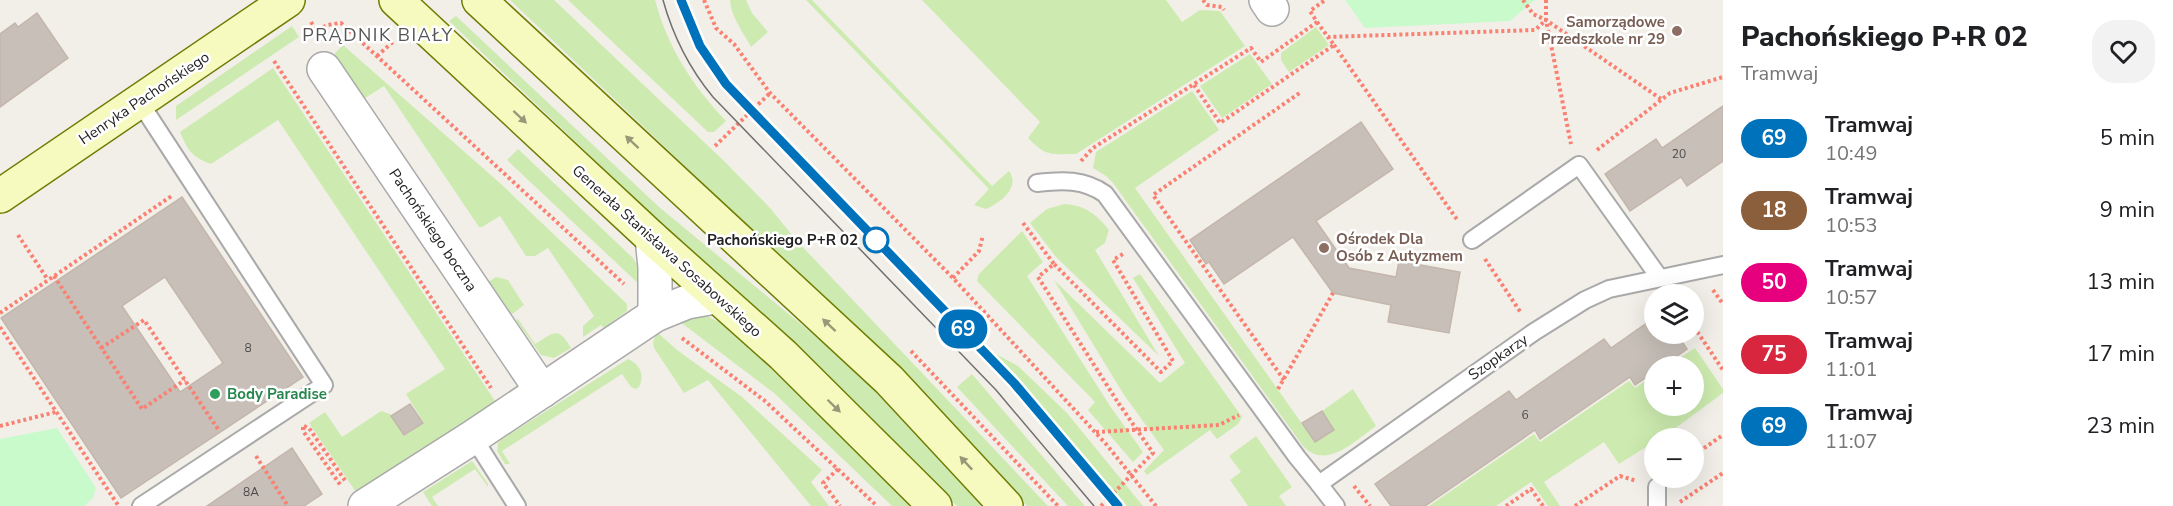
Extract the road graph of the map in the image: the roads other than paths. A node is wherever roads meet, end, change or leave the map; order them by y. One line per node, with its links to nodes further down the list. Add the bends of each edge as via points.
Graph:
1 (396, 0): 8 (main road, Generała Stanisława Sosabowskiego, one-way to 8)
2 (479, 0): 22 (main road, one-way to 2, via 889,380)
3 (297, 8): 5 (main road, Henryka Pachońskiego)
4 (324, 69): 14 (street, Pachońskiego boczna)
5 (139, 101): 7 (main road, Henryka Pachońskiego); 19 (lane, via 324,385)
6 (1037, 183): 16 (lane, via 1075,181 1105,194)
7 (0, 196)
8 (652, 238): 12 (main road, Generała Stanisława Sosabowskiego); 13 (street)
9 (1472, 240): 11 (lane, via 1579,165)
10 (1723, 265): 11 (lane, Szopkarzy)
11 (1659, 277): 16 (lane, Szopkarzy, via 1596,294 1533,332)
12 (716, 297): 13 (street, via 687,302); 21 (main road, Generała Stanisława Sosabowskiego, one-way to 21, via 783,355)
13 (664, 323): 14 (street)
14 (542, 391): 15 (street)
15 (473, 436): 18 (street); 20 (lane)
16 (1319, 484): 23 (lane)
17 (1657, 488): 24 (lane)
18 (356, 495)
19 (141, 506)
20 (517, 506)
21 (935, 506)
22 (1006, 506)
23 (1336, 506)
24 (1657, 506)

